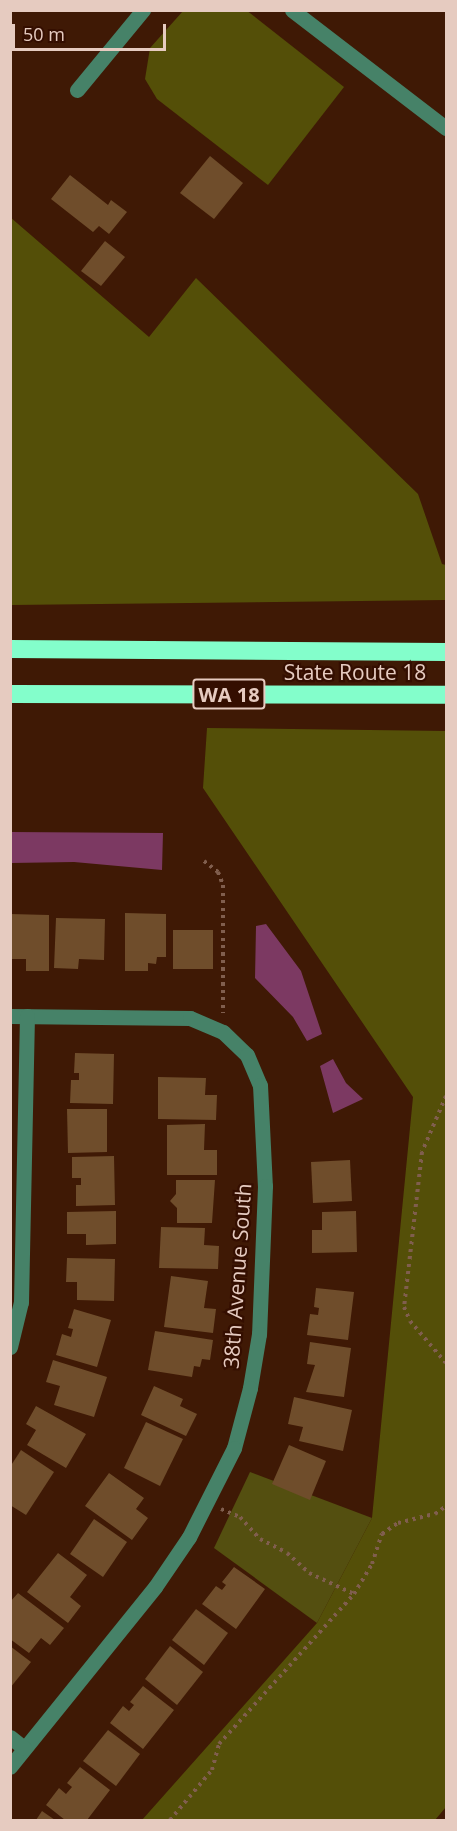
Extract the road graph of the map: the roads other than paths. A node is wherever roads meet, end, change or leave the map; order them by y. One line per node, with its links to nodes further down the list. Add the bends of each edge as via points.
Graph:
1 (143, 10): 3 (street)
2 (292, 10): 4 (street)
3 (77, 90)
4 (447, 128)
5 (10, 650): 6 (highway, State Route 18 / WA 18)
6 (447, 652)
7 (10, 694): 8 (highway, State Route 18 / WA 18)
8 (447, 695)
9 (10, 1016): 10 (street, 38th Avenue South)
10 (27, 1016): 11 (street, via 21,1302); 13 (street, 38th Avenue South, via 190,1018 222,1032 238,1044 255,1068 263,1100 265,1186 259,1334 234,1448 207,1503 155,1587)
11 (10, 1347)
12 (10, 1737): 13 (street)
13 (24, 1748): 14 (street, 38th Avenue South)
14 (10, 1767)

